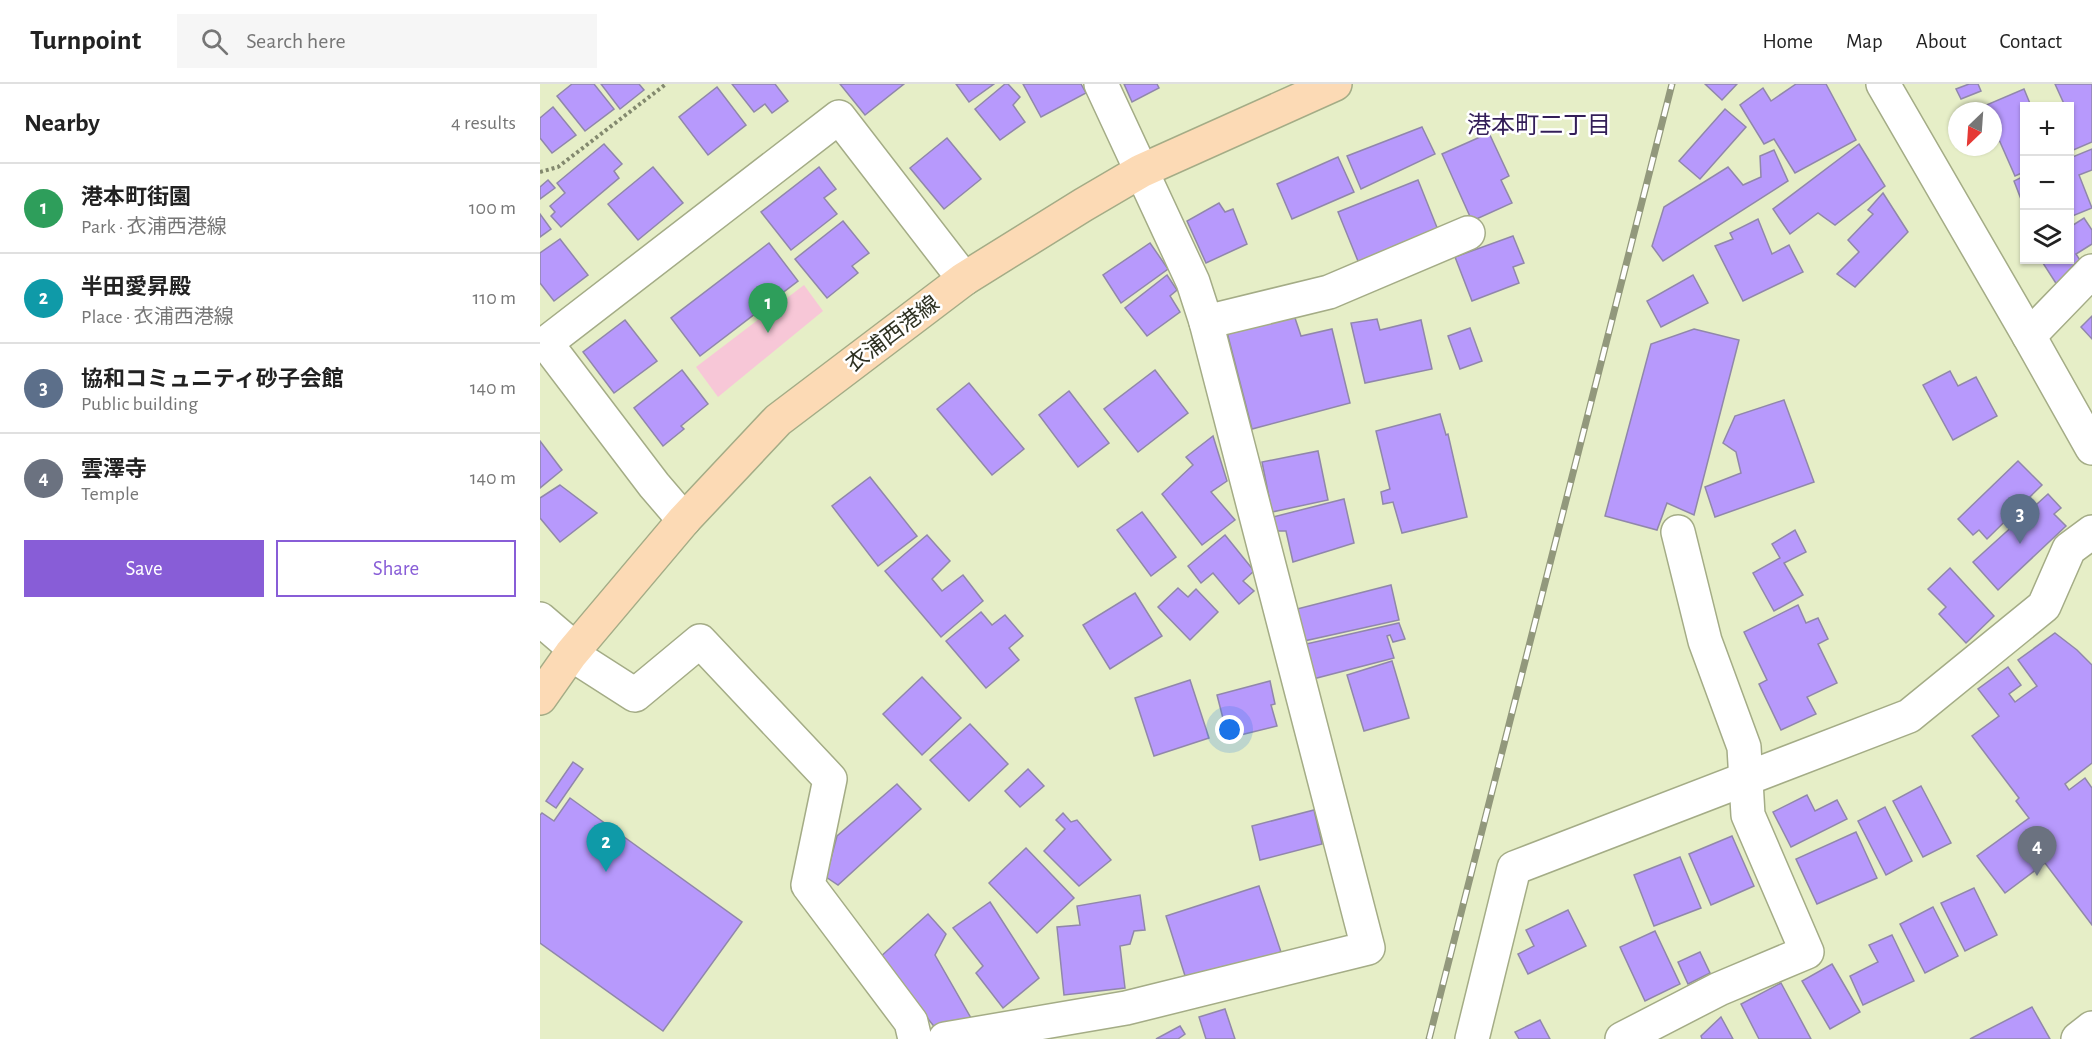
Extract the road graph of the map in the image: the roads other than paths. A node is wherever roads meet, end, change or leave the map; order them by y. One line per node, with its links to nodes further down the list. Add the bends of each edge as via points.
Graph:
1 (1101, 84): 4 (street)
2 (1335, 84): 4 (main road, 衣浦西港線)
3 (1883, 84): 9 (street)
4 (1141, 171): 7 (main road, 衣浦西港線); 8 (street, via 1193,282)
5 (1468, 233): 8 (street, via 1329,292)
6 (2092, 271): 9 (street)
7 (964, 279): 11 (main road, 衣浦西港線, via 778,420); 11 (street, via 839,117 546,343)
8 (1206, 322): 20 (street, via 1368,948 1126,1008)
9 (2029, 336): 10 (street)
10 (2092, 448)
11 (684, 520): 15 (main road, 衣浦西港線)
12 (1678, 532): 17 (street, via 1705,641 1744,747)
13 (2092, 532): 17 (street, via 2069,549 2044,606 1909,716)
14 (540, 619): 15 (street)
15 (573, 651): 16 (main road, 衣浦西港線); 19 (street, via 635,695 700,640 830,779 808,885 911,1022)
16 (540, 698)
17 (1746, 779): 21 (street, via 1514,868); 22 (street, via 1748,815 1807,952 1719,989)
18 (2092, 1028): 23 (street)
19 (915, 1039)
20 (945, 1039)
21 (1472, 1039)
22 (1622, 1039)
23 (2078, 1039)

